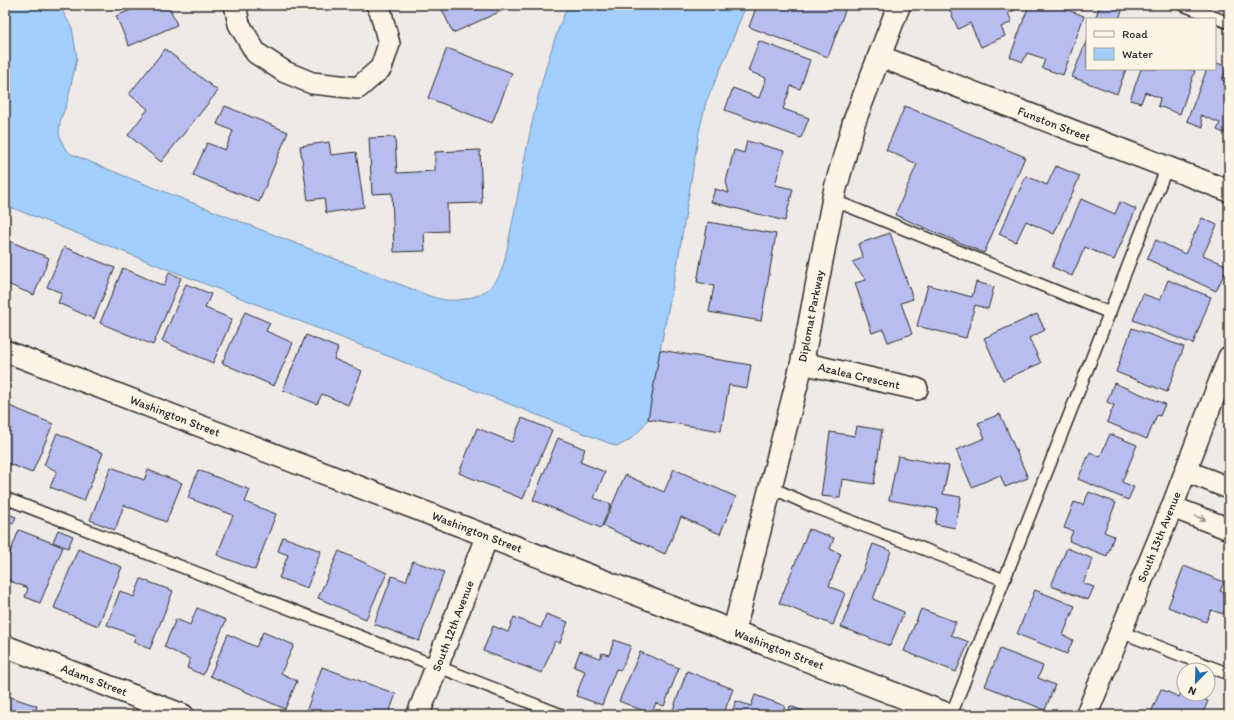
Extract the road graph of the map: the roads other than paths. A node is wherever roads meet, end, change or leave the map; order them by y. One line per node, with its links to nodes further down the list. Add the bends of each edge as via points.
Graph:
1 (235, 5): 2 (street, via 239,24 256,53 285,72 312,83 358,88 381,68 389,44 381,13)
2 (376, 5)
3 (899, 5): 6 (street, Diplomat Parkway)
4 (1184, 5): 5 (lane)
5 (1229, 23)
6 (879, 56): 7 (street, Funston Street); 9 (street, Diplomat Parkway, via 854,122)
7 (1167, 167): 8 (street, Funston Street); 10 (lane)
8 (1229, 191)
9 (833, 200): 10 (lane); 13 (street, Diplomat Parkway)
10 (1110, 313): 22 (lane)
11 (5, 351): 21 (street, Washington Street)
12 (1229, 357): 15 (street, South 13th Avenue)
13 (802, 363): 14 (street, Azalea Crescent); 16 (street, Diplomat Parkway)
14 (917, 389)
15 (1186, 470): 17 (street); 19 (street, South 13th Avenue)
16 (770, 487): 22 (lane, via 812,506); 23 (street, Diplomat Parkway)
17 (1229, 488)
18 (5, 498): 26 (lane)
19 (1172, 507): 20 (street, one-way to 20); 24 (street, South 13th Avenue)
20 (1229, 529)
21 (488, 536): 23 (street, Washington Street); 26 (street, South 12th Avenue)
22 (1004, 580): 31 (lane)
23 (734, 631): 31 (street, Washington Street)
24 (1121, 632): 27 (lane); 32 (street, South 13th Avenue, via 1088,711)
25 (5, 646): 28 (street, Adams Street)
26 (437, 666): 29 (street, South 12th Avenue); 30 (lane)
27 (1229, 674)
28 (183, 715)
29 (418, 715)
30 (562, 715)
31 (950, 715)
32 (1089, 715)

